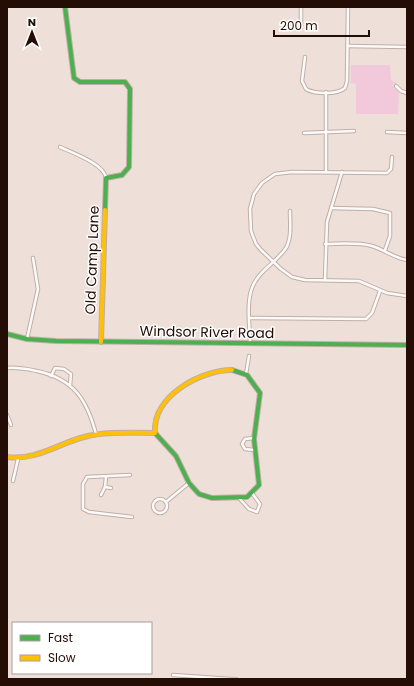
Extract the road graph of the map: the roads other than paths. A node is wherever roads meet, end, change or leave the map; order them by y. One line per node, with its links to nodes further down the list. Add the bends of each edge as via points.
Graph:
1 (65, 7): 20 (street, via 74,78 80,82 125,82 130,89 129,167 122,175)
2 (301, 7): 4 (street)
3 (348, 7): 5 (street)
4 (301, 24)
5 (348, 46): 6 (street); 9 (street, via 347,85 342,91)
6 (407, 47)
7 (305, 57): 9 (street, via 303,85 309,91)
8 (396, 86): 10 (street)
9 (326, 92): 14 (street)
10 (407, 93)
11 (354, 131): 14 (street)
12 (388, 132): 15 (street)
13 (304, 133): 14 (street)
14 (326, 133): 18 (street)
15 (407, 133)
16 (60, 147): 20 (street, via 98,166)
17 (392, 157): 19 (street, via 391,169 387,173)
18 (326, 172): 19 (street); 27 (street, via 275,174 262,183 254,194 250,209 253,237)
19 (342, 172): 21 (street)
20 (106, 178): 34 (street, Old Camp Lane)
21 (331, 208): 23 (street); 24 (street, via 390,212 390,236)
22 (290, 211): 27 (street, via 290,237 286,247)
23 (325, 244): 24 (street, via 366,245); 28 (street)
24 (385, 250): 26 (street, via 392,256)
25 (33, 258): 33 (street, via 38,289)
26 (407, 260)
27 (273, 262): 28 (street, via 286,274 298,279); 31 (street, via 256,280 253,287)
28 (325, 280): 29 (street, via 359,281)
29 (380, 291): 30 (street); 31 (street, via 372,313 366,319)
30 (407, 296)
31 (250, 318): 35 (street)
32 (7, 334): 33 (street, Windsor River Road)
33 (27, 339): 34 (street, Windsor River Road)
34 (101, 342): 35 (street, Windsor River Road)
35 (250, 344): 36 (street, Windsor River Road)
36 (407, 346)
37 (249, 356): 39 (street)
38 (7, 368): 40 (street, via 22,368)
39 (246, 374): 44 (street, via 223,370 202,377 171,396 157,413); 46 (street, via 260,393 259,417)
40 (51, 376): 41 (street); 41 (street, via 55,368 64,369 71,374)
41 (70, 385): 45 (street, via 87,405)
42 (7, 415): 43 (street)
43 (11, 425)
44 (155, 433): 45 (street); 53 (street, via 176,456)
45 (96, 435): 49 (street, via 66,443 41,455)
46 (254, 438): 47 (street); 47 (street, via 245,439 242,444 245,450)
47 (254, 450): 56 (street, via 259,485)
48 (7, 457): 49 (street)
49 (18, 459): 52 (street)
50 (130, 475): 51 (street)
51 (106, 477): 54 (street); 60 (street, via 87,477 83,484 83,509)
52 (13, 481)
53 (189, 483): 58 (street, via 199,494 212,498); 59 (street)
54 (105, 487): 55 (street); 57 (street)
55 (111, 488)
56 (252, 493): 58 (street); 58 (street, via 260,504 257,512 249,509)
57 (101, 495)
58 (239, 498)
59 (166, 503): 59 (street, via 163,499 157,499 152,504 153,509 159,513 164,512 167,508)
60 (132, 517)
61 (174, 675): 62 (street)
62 (230, 679): 63 (street)
63 (236, 679)

